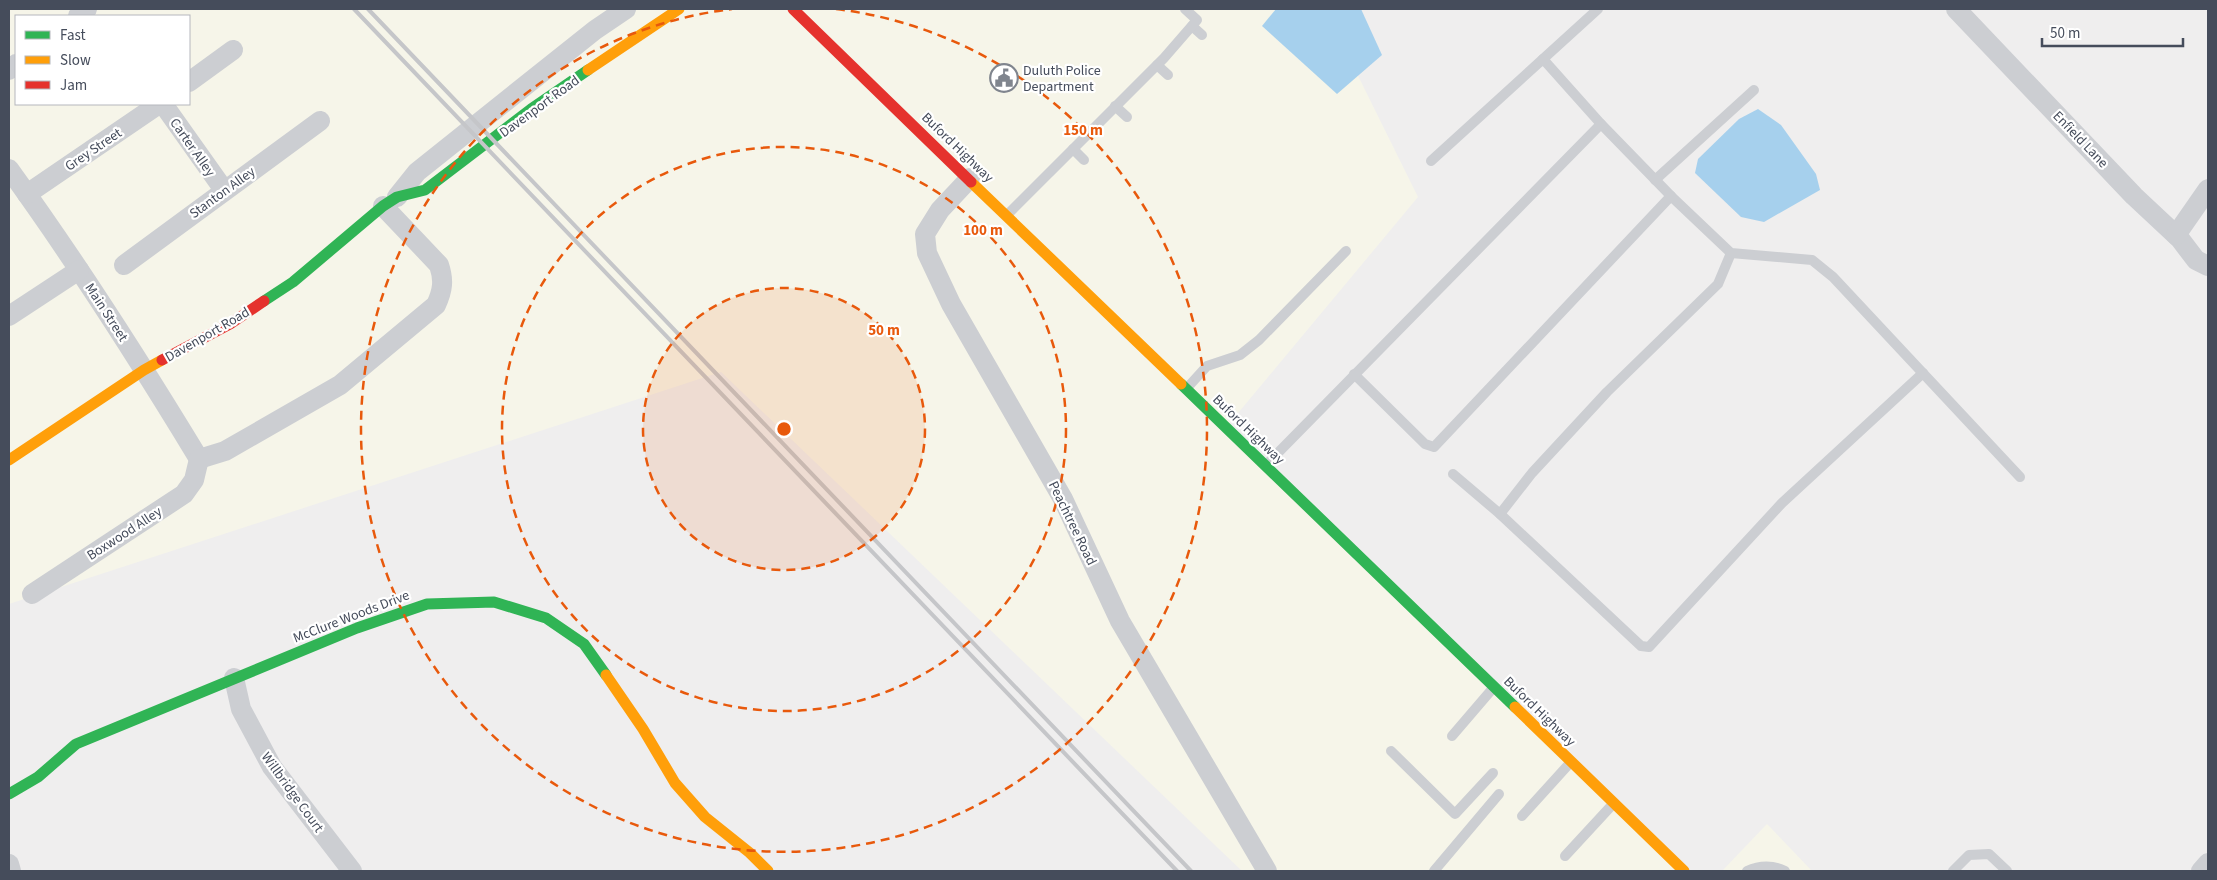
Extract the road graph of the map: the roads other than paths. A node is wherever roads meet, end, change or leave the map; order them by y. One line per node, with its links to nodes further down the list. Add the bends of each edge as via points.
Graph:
1 (626, 9): 31 (street, Davenport Road, via 595,30 417,172)
2 (679, 9): 31 (street, Davenport Road, via 531,109 425,190)
3 (793, 9): 25 (street, Buford Highway)
4 (1185, 9): 7 (lane, via 1196,20)
5 (1598, 9): 10 (lane)
6 (1956, 9): 33 (street, Enfield Lane, via 2134,196)
7 (1192, 26): 8 (lane); 11 (lane)
8 (1202, 35)
9 (233, 50): 13 (street)
10 (1543, 59): 20 (lane); 23 (lane)
11 (1157, 65): 12 (lane); 17 (lane)
12 (1168, 75)
13 (190, 81)
14 (1754, 90): 26 (lane)
15 (158, 105): 29 (street, Grey Street)
16 (164, 105): 28 (street, Carter Alley)
17 (1115, 106): 18 (lane); 21 (lane)
18 (1127, 117)
19 (320, 121): 28 (street, Stanton Alley)
20 (1601, 124): 26 (lane); 42 (lane)
21 (1073, 150): 22 (lane); 32 (lane)
22 (1084, 160)
23 (1431, 161)
24 (9, 169): 29 (street, Main Street)
25 (970, 178): 32 (street, Buford Highway); 68 (street, Peachtree Road, via 940,210 925,234 927,253 951,304 1063,499 1120,621)
26 (1655, 180): 30 (lane)
27 (2208, 189): 33 (street)
28 (224, 190): 36 (street, Stanton Alley)
29 (27, 194): 38 (street, Main Street)
30 (1671, 196): 35 (lane); 42 (lane, via 1434,447 1425,444)
31 (390, 202): 40 (street, Davenport Road, via 293,282 230,324); 44 (street, via 439,265 443,276 442,292 436,305 340,385 225,451)
32 (1007, 215): 43 (street, Buford Highway)
33 (2176, 235): 37 (street, Enfield Lane, via 2196,260)
34 (1346, 251): 43 (lane, via 1259,340 1240,355 1207,366)
35 (1731, 253): 41 (lane, via 1812,260 1833,277); 49 (lane, via 1718,284 1607,392 1532,472)
36 (124, 265)
37 (2208, 266)
38 (79, 270): 39 (street); 40 (street, Main Street)
39 (9, 316)
40 (144, 370): 44 (street, Main Street); 45 (street, Davenport Road)
41 (1923, 373): 48 (lane); 49 (lane, via 1782,503 1650,647 1641,646)
42 (1354, 374): 46 (lane)
43 (1186, 389): 46 (street, Buford Highway)
44 (199, 459): 50 (street, Boxwood Alley, via 194,480 184,494)
45 (9, 460)
46 (1266, 466): 52 (street, Buford Highway)
47 (1453, 474): 49 (lane)
48 (2020, 477)
49 (1500, 514)
50 (32, 594)
51 (234, 678): 57 (street, McClure Woods Drive, via 76,744 38,777); 66 (street, Willbridge Court, via 242,709 272,767); 67 (street, McClure Woods Drive, via 357,628 427,604 494,602 546,618 584,644 675,783 705,817)
52 (1494, 687): 53 (lane); 55 (street, Buford Highway)
53 (1452, 736)
54 (1391, 751): 56 (lane, via 1456,814)
55 (1571, 762): 59 (street, Buford Highway); 60 (lane)
56 (1493, 773)
57 (9, 794)
58 (1499, 794): 69 (lane)
59 (1614, 804): 61 (lane); 62 (street, Buford Highway)
60 (1522, 816)
61 (1565, 856)
62 (1675, 862): 70 (lane); 71 (street, Buford Highway)
63 (2208, 863): 76 (street)
64 (9, 864): 65 (street)
65 (11, 871)
66 (352, 871)
67 (768, 871)
68 (1267, 871)
69 (1434, 871)
70 (1666, 871)
71 (1684, 871)
72 (1747, 871): 73 (lane, via 1766,866)
73 (1785, 871)
74 (1953, 871): 75 (lane, via 1969,855 1989,854)
75 (2007, 871)
76 (2201, 871)

